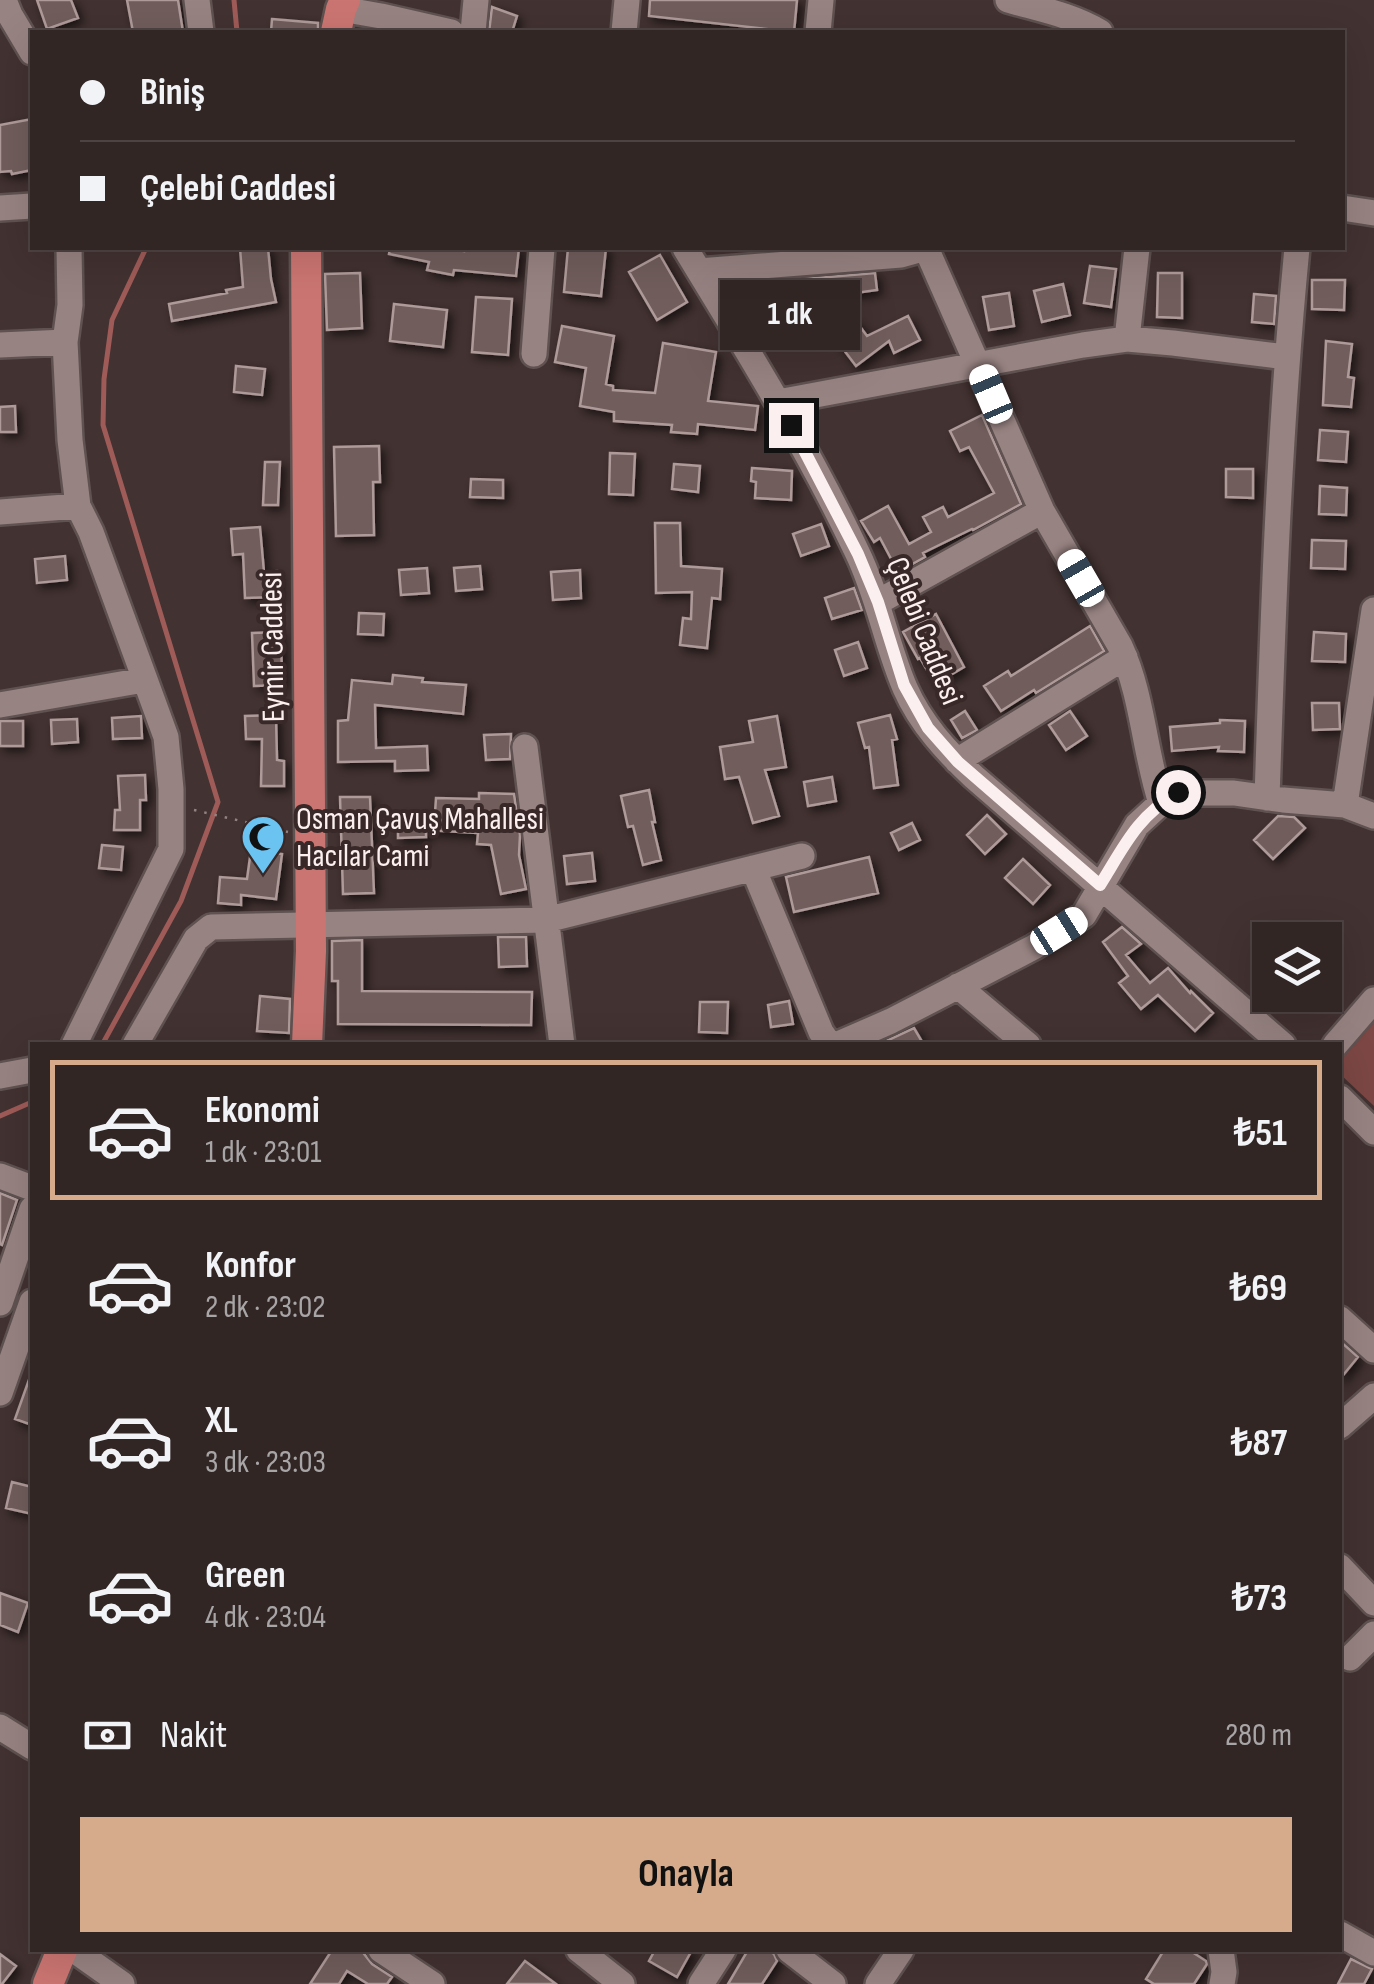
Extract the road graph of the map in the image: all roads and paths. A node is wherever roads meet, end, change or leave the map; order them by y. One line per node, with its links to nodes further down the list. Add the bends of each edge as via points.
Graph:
1 (197, 0): 8 (street)
2 (476, 0): 10 (street)
3 (627, 0): 11 (street)
4 (821, 0): 12 (street)
5 (1008, 0): 13 (street)
6 (340, 10): 9 (street)
7 (5, 11): 14 (street)
8 (201, 30)
9 (442, 30)
10 (473, 30)
11 (624, 30)
12 (818, 30)
13 (1096, 30)
14 (30, 49)
15 (30, 206): 16 (street)
16 (0, 208)
17 (1345, 208): 18 (street)
18 (1374, 213)
19 (69, 250): 29 (street)
20 (306, 250): 50 (main road, Eymir Caddesi)
21 (542, 250): 31 (street)
22 (686, 250): 27 (street, Çelebi Caddesi)
23 (918, 250): 27 (street)
24 (927, 250): 33 (street)
25 (1137, 250): 28 (street)
26 (1297, 250): 32 (street)
27 (699, 271): 34 (street, Çelebi Caddesi)
28 (1127, 340): 32 (street); 33 (street)
29 (65, 342): 30 (street); 35 (street)
30 (0, 345)
31 (534, 354)
32 (1286, 357): 45 (street)
33 (978, 364): 34 (street); 36 (street)
34 (778, 402): 38 (street, Çelebi Caddesi)
35 (78, 506): 37 (street); 41 (street)
36 (1042, 511): 38 (street); 40 (street)
37 (0, 512)
38 (878, 602): 44 (street, Çelebi Caddesi, via 910,698)
39 (1374, 610): 47 (street)
40 (1125, 656): 44 (street); 46 (street)
41 (144, 680): 42 (street); 58 (street, via 166,737 171,849)
42 (0, 705)
43 (524, 747): 54 (street)
44 (958, 762): 53 (street, Çelebi Caddesi)
45 (1267, 798): 46 (street, via 1178,792); 47 (street)
46 (1161, 803): 53 (street, via 1137,825)
47 (1345, 805): 49 (street)
48 (202, 812): 50 (path)
49 (1374, 816)
50 (310, 833): 55 (main road, Eymir Caddesi)
51 (802, 856): 52 (street)
52 (753, 868): 54 (street); 62 (street)
53 (1100, 885): 56 (street, via 1084,915); 65 (street, Çelebi Caddesi)
54 (546, 920): 55 (street); 61 (street)
55 (310, 924): 59 (street, via 211,927 196,939); 60 (main road, Eymir Caddesi)
56 (958, 986): 63 (street); 64 (street)
57 (1374, 1000): 66 (street)
58 (75, 1042)
59 (138, 1042)
60 (307, 1042)
61 (562, 1042)
62 (830, 1042)
63 (840, 1042)
64 (1024, 1042)
65 (1281, 1042)
66 (1338, 1042)
67 (30, 1070): 68 (street)
68 (0, 1076)
69 (1342, 1100): 70 (street)
70 (1374, 1132)
71 (0, 1176): 72 (street)
72 (30, 1187)
73 (30, 1216): 74 (street)
74 (0, 1303)
75 (30, 1313): 78 (street)
76 (1342, 1321): 77 (street)
77 (1374, 1350)
78 (0, 1393)
79 (1374, 1396): 80 (street)
80 (1342, 1424)
81 (1342, 1569): 82 (street)
82 (1374, 1604)
83 (1374, 1634): 84 (street)
84 (1350, 1658)
85 (0, 1727): 86 (street)
86 (30, 1745)
87 (1342, 1935): 96 (street)
88 (61, 1952): 97 (main road)
89 (77, 1952): 98 (street)
90 (383, 1952): 99 (street)
91 (582, 1952): 100 (street)
92 (722, 1952): 101 (street)
93 (791, 1952): 102 (street)
94 (900, 1952): 103 (street)
95 (1220, 1952): 104 (street)
96 (1374, 1953)
97 (48, 1984)
98 (122, 1984)
99 (432, 1984)
100 (622, 1984)
101 (701, 1984)
102 (833, 1984)
103 (878, 1984)
104 (1222, 1984)

